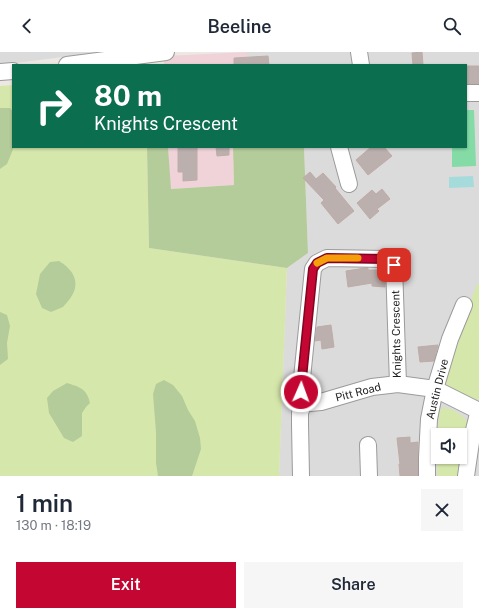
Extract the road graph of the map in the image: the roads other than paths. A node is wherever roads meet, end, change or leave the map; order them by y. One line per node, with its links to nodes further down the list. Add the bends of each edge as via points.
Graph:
1 (166, 52): 3 (street)
2 (359, 52): 4 (street)
3 (75, 64)
4 (361, 64)
5 (12, 71): 6 (street)
6 (0, 72)
7 (467, 93): 8 (street)
8 (479, 93)
9 (339, 148): 10 (street)
10 (349, 184)
11 (464, 305): 13 (street, Austin Drive)
12 (398, 384): 13 (street, Pitt Road); 14 (street, Pitt Road, via 372,387 321,402); 14 (street, Knights Crescent, via 394,265 391,260 386,259 327,258 317,263 313,269 301,392)
13 (435, 389): 15 (street, Pitt Road); 19 (street, Austin Drive, via 428,419)
14 (304, 401): 17 (street, via 300,413)
15 (479, 411): 20 (street)
16 (368, 445): 18 (street)
17 (301, 476)
18 (369, 476)
19 (427, 476)
20 (466, 476)

